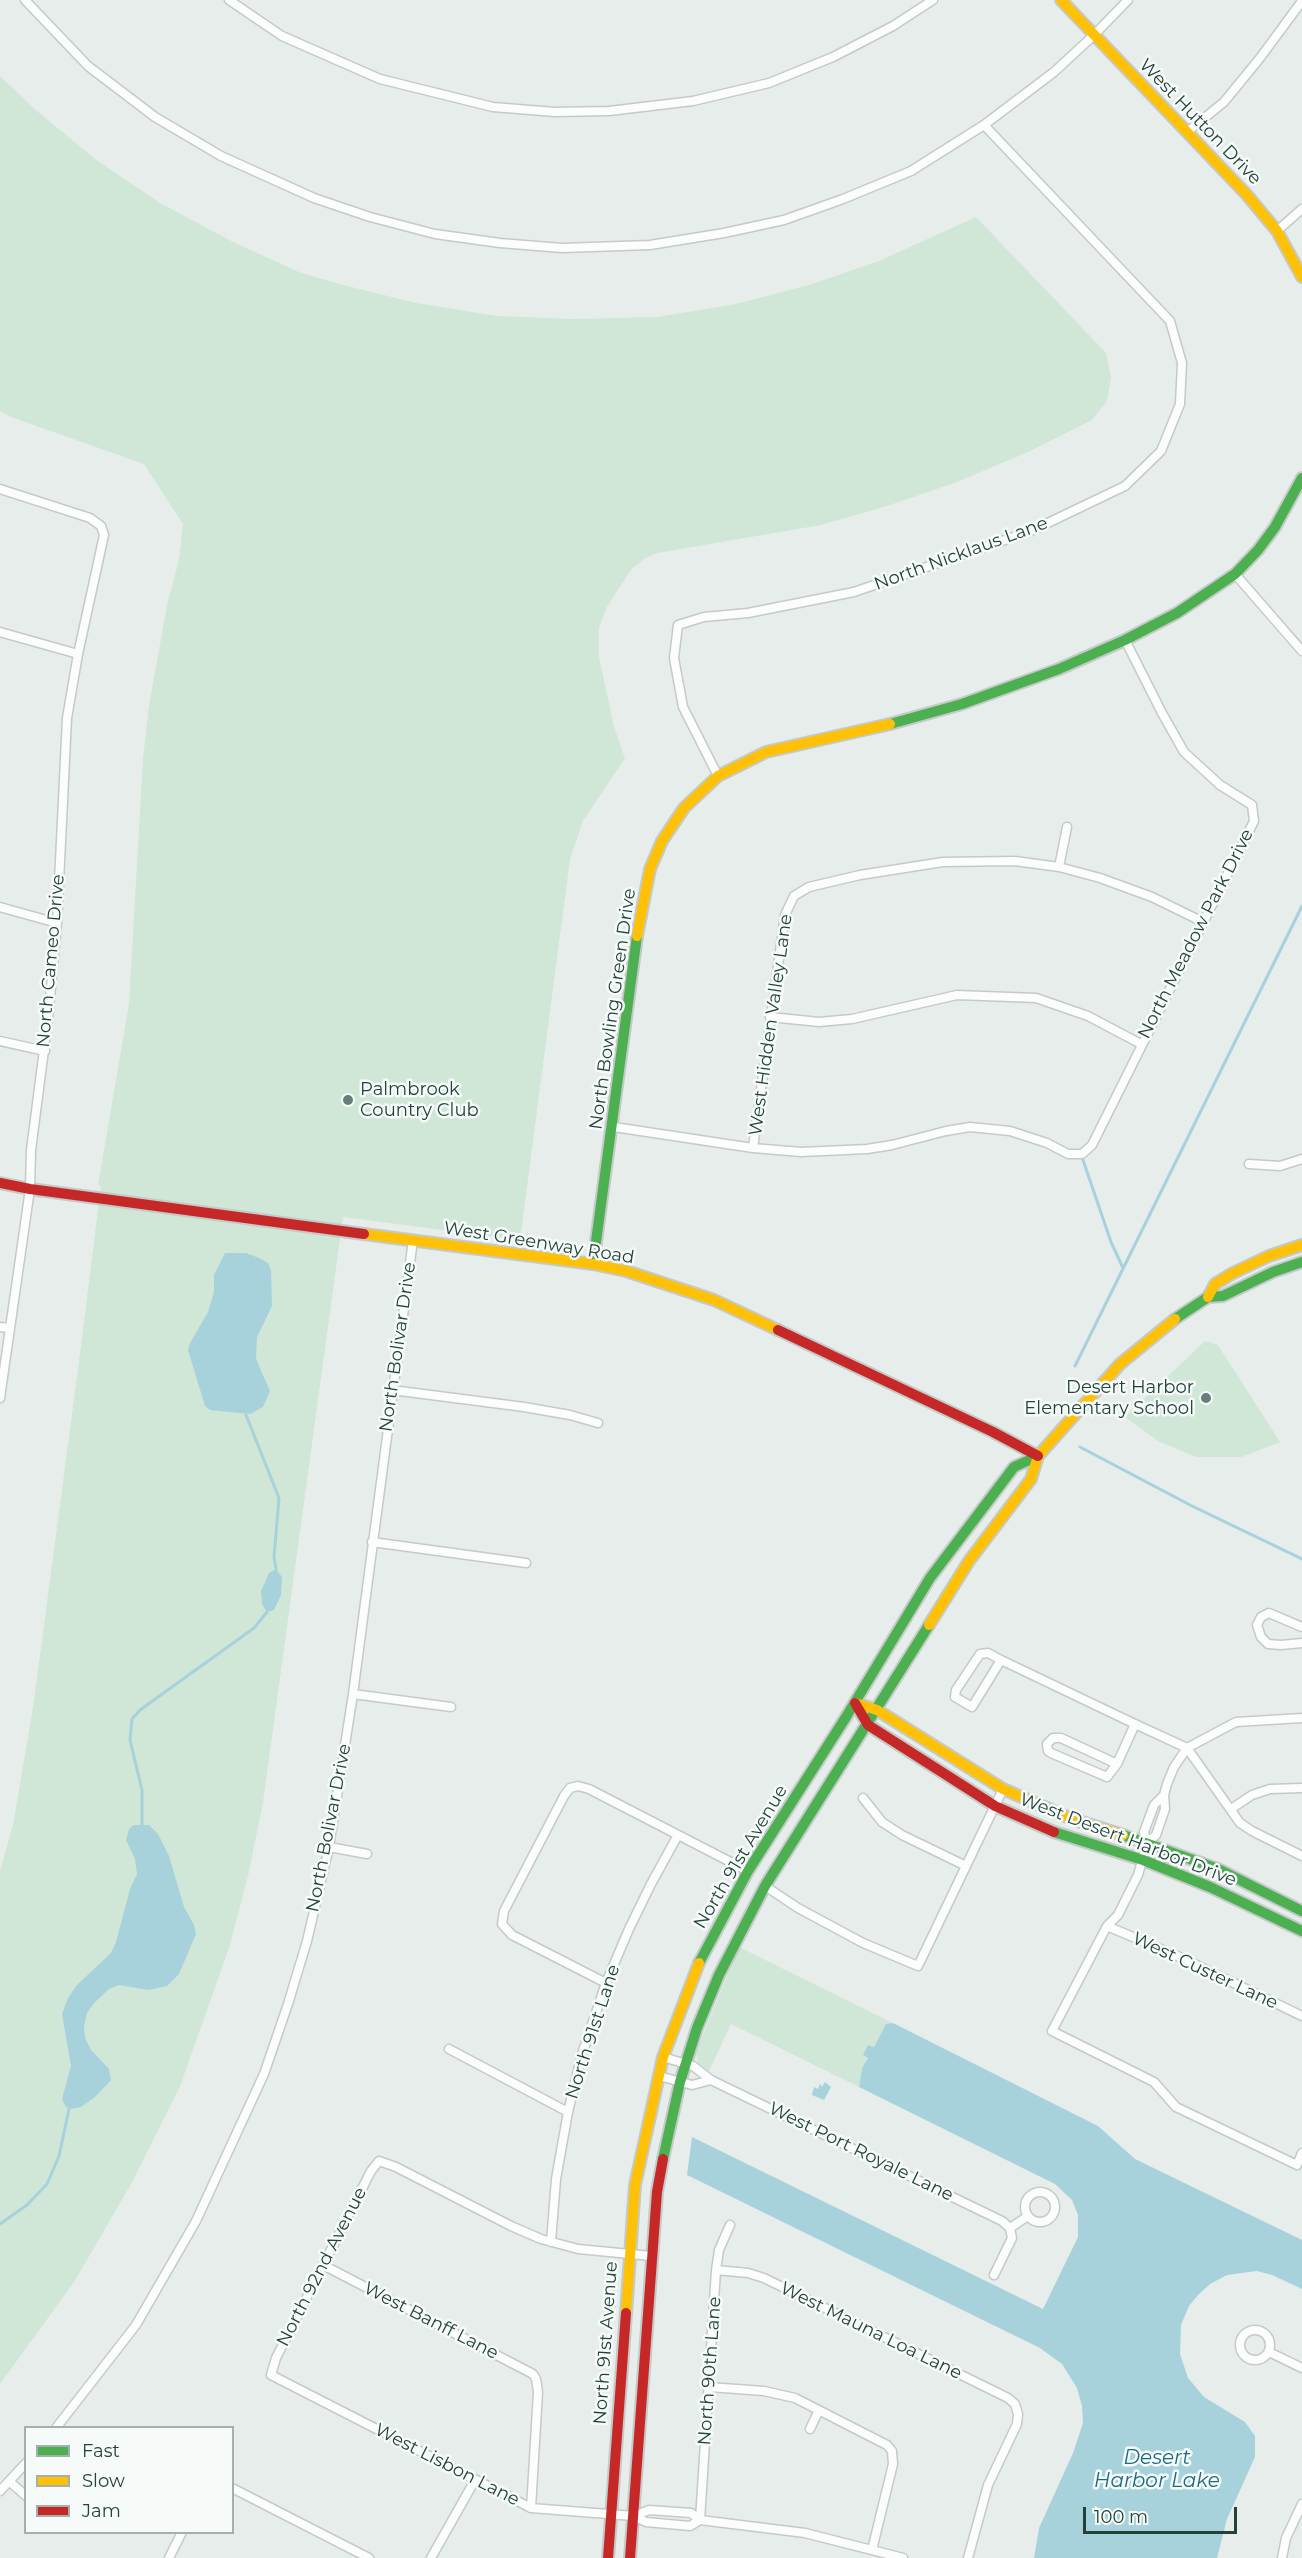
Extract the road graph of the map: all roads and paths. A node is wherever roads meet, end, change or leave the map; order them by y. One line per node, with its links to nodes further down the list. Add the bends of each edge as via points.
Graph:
1 (25, 0): 8 (street, via 88,66 155,117 221,156 314,198 370,217 435,234 489,242 562,248 650,245 774,222 843,200 911,171)
2 (229, 0): 3 (street, via 282,36 380,79 493,107 566,112 609,111 693,100 769,83 833,57)
3 (933, 0)
4 (1061, 0): 7 (street, West Hutton Drive)
5 (1128, 0): 7 (street)
6 (1302, 1): 9 (street, via 1224,102)
7 (1094, 35): 8 (street, via 1054,72); 9 (street, West Hutton Drive)
8 (984, 125): 20 (street, North Nicklaus Lane, via 1170,321 1182,363 1180,404 1161,451 1125,486 1031,531 854,592 748,613 704,617 678,625 674,658 683,707)
9 (1187, 132): 11 (street, West Hutton Drive)
10 (1302, 209): 11 (street)
11 (1277, 231): 12 (street, West Hutton Drive)
12 (1302, 277)
13 (1302, 478): 15 (street, North Bowling Green Drive, via 1275,527)
14 (0, 489): 19 (street, North Cameo Drive, via 90,518 101,526 104,535)
15 (1235, 573): 17 (street, North Bowling Green Drive, via 1208,594); 18 (street)
16 (0, 632): 19 (street)
17 (1125, 640): 20 (street, North Bowling Green Drive, via 962,704 766,752); 25 (street, North Meadow Park Drive, via 1184,752 1220,785 1252,805 1254,821)
18 (1302, 651)
19 (78, 654): 24 (street, North Cameo Drive, via 67,718)
20 (718, 776): 30 (street, North Bowling Green Drive, via 674,820 650,869 640,912)
21 (1067, 827): 22 (street)
22 (1059, 867): 25 (street, West Hidden Valley Lane, via 1152,897); 26 (street, West Hidden Valley Lane, via 1015,861 943,862 809,887 794,896 785,915)
23 (0, 907): 24 (street)
24 (57, 922): 29 (street, North Cameo Drive)
25 (1203, 922): 28 (street, North Meadow Park Drive)
26 (770, 1017): 28 (street, via 819,1022 852,1019 957,995 1036,998 1088,1016); 31 (street, West Hidden Valley Lane)
27 (0, 1041): 29 (street)
28 (1141, 1044): 31 (street, North Meadow Park Drive, via 1092,1145 1082,1154 1068,1154 1028,1136 990,1128 946,1131 867,1149 801,1152)
29 (45, 1051): 35 (street, North Cameo Drive, via 31,1150)
30 (614, 1127): 31 (street); 39 (street, North Bowling Green Drive)
31 (753, 1148)
32 (1302, 1159): 33 (street, via 1280,1166)
33 (1249, 1164)
34 (0, 1183): 35 (street, West Greenway Road)
35 (30, 1189): 36 (street, West Greenway Road); 41 (street, North Cameo Drive)
36 (413, 1240): 39 (street, West Greenway Road); 42 (street, North Bolivar Drive)
37 (1302, 1245): 40 (street, North 91st Avenue, via 1233,1273 1215,1284)
38 (1302, 1262): 40 (street, North 91st Avenue, via 1223,1296)
39 (594, 1264): 45 (street, West Greenway Road, via 714,1300)
40 (1208, 1297): 45 (street, North 91st Avenue, via 1140,1345)
41 (5, 1328): 43 (street, North Cameo Drive)
42 (393, 1389): 44 (street, via 524,1407); 46 (street, North Bolivar Drive)
43 (0, 1398)
44 (598, 1423)
45 (1038, 1456): 52 (street, North 91st Avenue, via 1014,1467 951,1549); 54 (street, North 91st Avenue, via 1031,1479 969,1561)
46 (372, 1542): 47 (street); 51 (street, North Bolivar Drive)
47 (526, 1563)
48 (1302, 1627): 49 (street, via 1269,1613 1257,1625 1268,1644)
49 (1302, 1643)
50 (1001, 1660): 50 (street, via 972,1707 955,1697 980,1654 988,1653); 56 (street)
51 (352, 1694): 53 (street); 67 (street, North Bolivar Drive)
52 (855, 1703): 54 (street, West Desert Harbor Drive); 57 (street, West Desert Harbor Drive); 72 (street, North 91st Avenue)
53 (452, 1707)
54 (877, 1710): 57 (street, North 91st Avenue); 61 (street, West Desert Harbor Drive)
55 (1302, 1718): 58 (street, via 1236,1722)
56 (1135, 1724): 58 (street); 59 (street)
57 (868, 1725): 63 (street, West Desert Harbor Drive); 73 (street, North 91st Avenue)
58 (1187, 1748): 64 (street); 66 (street, via 1174,1767 1164,1795 1154,1805 1144,1832)
59 (1117, 1764): 59 (street, via 1107,1777 1051,1753 1047,1744 1053,1738 1061,1738)
60 (1302, 1788): 64 (street, via 1270,1789)
61 (1003, 1789): 63 (street); 66 (street, West Desert Harbor Drive, via 1072,1819)
62 (863, 1798): 71 (street, via 882,1822)
63 (995, 1806): 70 (street, West Desert Harbor Drive, via 1065,1837); 71 (street)
64 (1230, 1809): 69 (street, via 1252,1831)
65 (678, 1835): 72 (street); 77 (street, North 91st Lane); 77 (street, via 589,1789 574,1786 564,1796 504,1911 502,1924 512,1935)
66 (1147, 1843): 70 (street); 74 (street, West Desert Harbor Drive, via 1218,1869)
67 (329, 1847): 68 (street); 101 (street, North Bolivar Drive, via 307,1941 264,2074 196,2221 136,2325)
68 (367, 1854)
69 (1302, 1856)
70 (1143, 1860): 75 (street, via 1118,1915); 76 (street, West Desert Harbor Drive)
71 (966, 1866): 73 (street, via 918,1966 863,1943)
72 (748, 1871): 80 (street, North 91st Avenue, via 692,1978)
73 (765, 1886): 81 (street, North 91st Avenue, via 718,1975)
74 (1302, 1911)
75 (1107, 1926): 78 (street, West Custer Lane); 86 (street, via 1052,2031 1154,2082 1176,2107 1297,2165)
76 (1302, 1931)
77 (606, 1983): 85 (street, North 91st Lane)
78 (1302, 2016)
79 (449, 2049): 85 (street)
80 (663, 2057): 81 (street, West Port Royale Lane); 82 (street, North 91st Avenue)
81 (686, 2063): 83 (street, West Port Royale Lane); 84 (street, North 91st Avenue)
82 (659, 2076): 84 (street); 91 (street, North 91st Avenue, via 638,2166)
83 (711, 2079): 84 (street, via 692,2085); 89 (street, West Port Royale Lane)
84 (680, 2082): 92 (street, North 91st Avenue, via 661,2164)
85 (568, 2112): 90 (street, North 91st Lane, via 556,2179)
86 (1302, 2153)
87 (1028, 2216): 89 (street)
88 (730, 2225): 94 (street, North 90th Lane)
89 (1010, 2228): 95 (street, via 1012,2238)
90 (551, 2242): 91 (street); 93 (street, North 92nd Avenue, via 379,2161)
91 (628, 2254): 92 (street); 111 (street, North 91st Avenue)
92 (651, 2256): 112 (street, North 91st Avenue)
93 (323, 2265): 98 (street, North 92nd Avenue); 110 (street, West Banff Lane, via 528,2370 536,2379)
94 (716, 2270): 99 (street, North 90th Lane); 122 (street, West Mauna Loa Lane, via 764,2278 1008,2398 1017,2409 1017,2424 988,2485)
95 (994, 2275)
96 (1269, 2352): 97 (street)
97 (1302, 2368)
98 (271, 2375): 104 (street, West Lisbon Lane)
99 (709, 2387): 100 (street, via 764,2391 795,2398); 113 (street, North 90th Lane)
100 (819, 2410): 102 (street); 115 (street, via 882,2441 892,2451 893,2464)
101 (57, 2426)
102 (810, 2429)
103 (24, 2465): 105 (street)
104 (475, 2480): 110 (street, West Lisbon Lane); 118 (street)
105 (9, 2481): 107 (street); 108 (street)
106 (234, 2489): 117 (street)
107 (0, 2491)
108 (24, 2494)
109 (1302, 2504): 123 (street, via 1286,2538)
110 (531, 2508): 111 (street, West Lisbon Lane)
111 (611, 2514): 112 (street, West Lisbon Lane); 119 (street, North 91st Avenue)
112 (634, 2516): 113 (street, West Lisbon Lane, via 649,2510 691,2513); 120 (street, North 91st Avenue)
113 (700, 2520): 115 (street, West Lisbon Lane, via 805,2533)
114 (181, 2534): 116 (street)
115 (872, 2550): 121 (street, West Lisbon Lane)
116 (169, 2558)
117 (369, 2558)
118 (431, 2558)
119 (608, 2558)
120 (630, 2558)
121 (903, 2558)
122 (968, 2558)
123 (1282, 2558)

